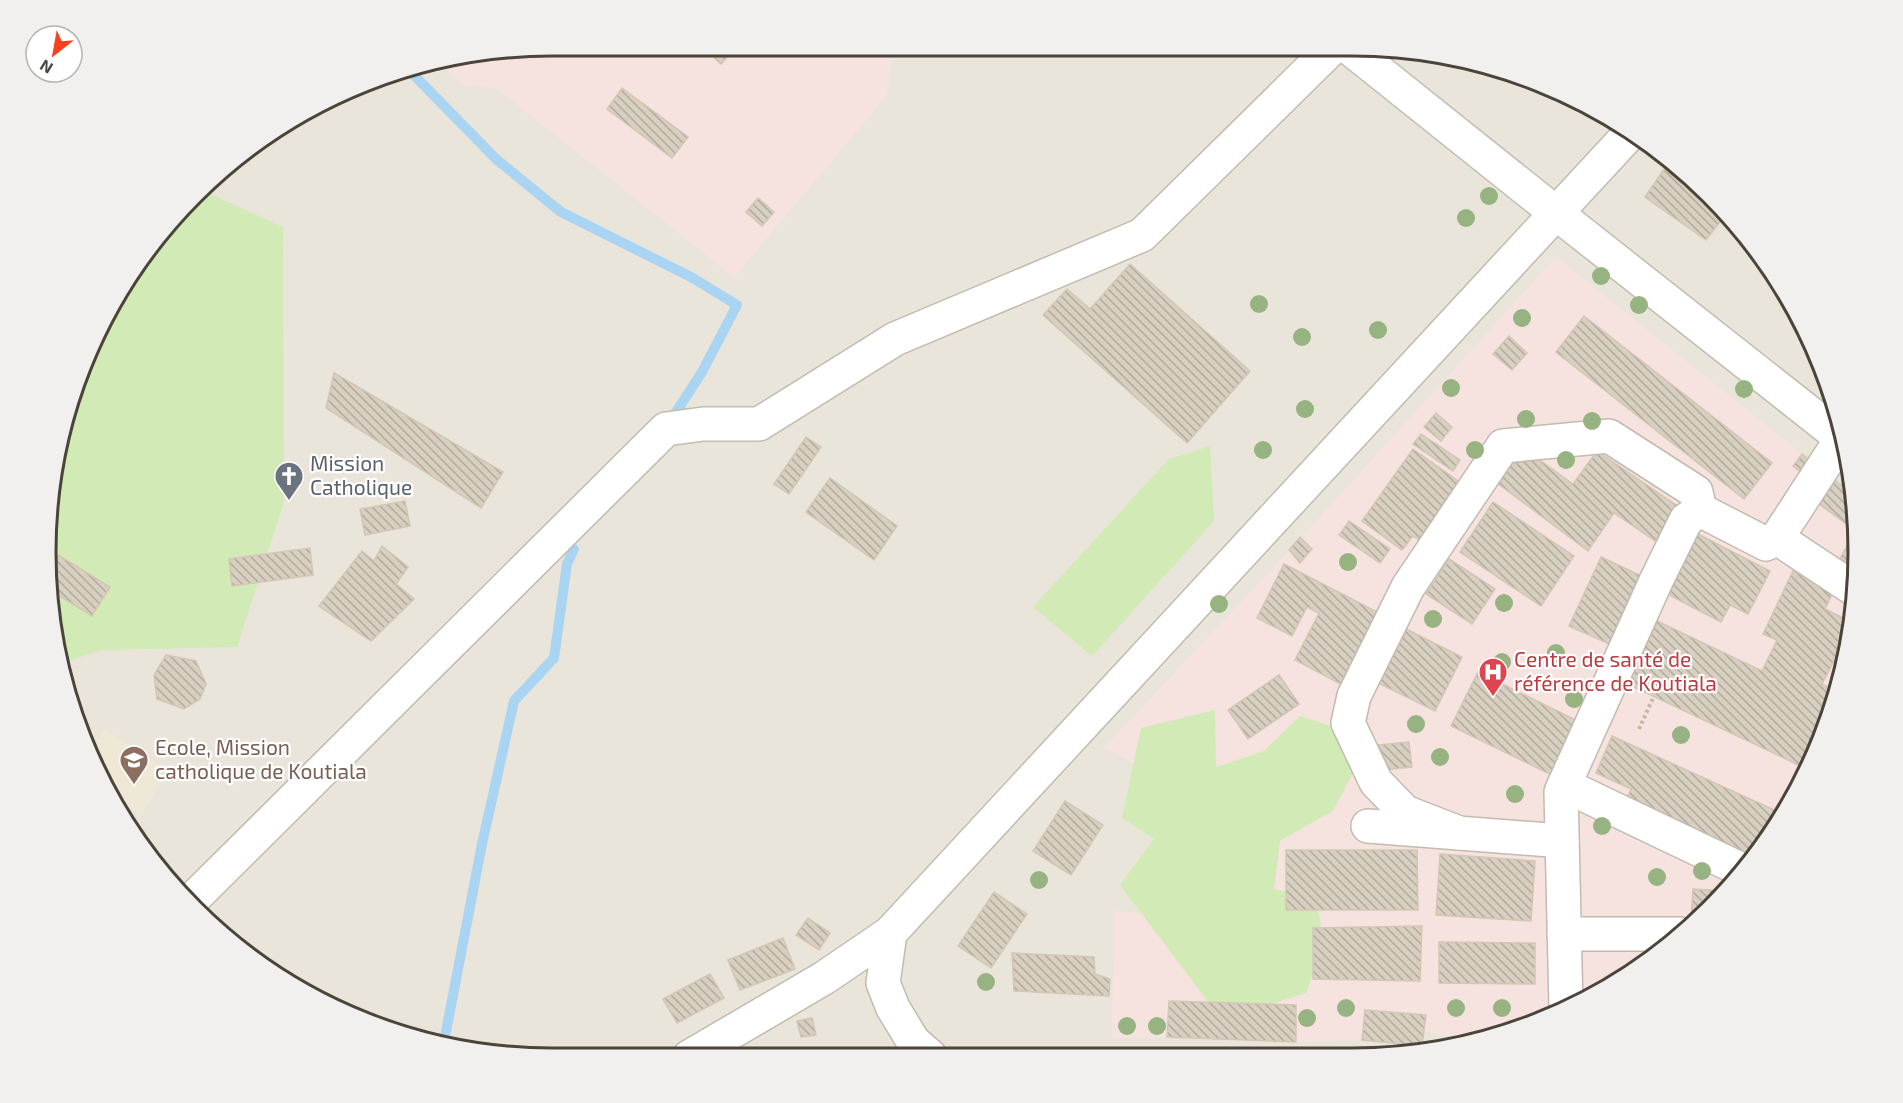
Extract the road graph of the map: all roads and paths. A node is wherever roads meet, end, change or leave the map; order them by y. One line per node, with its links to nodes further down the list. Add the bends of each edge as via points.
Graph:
1 (1324, 56): 17 (street, via 1142,235 895,339 759,424 703,424 666,429)
2 (1360, 56): 4 (street)
3 (1626, 138): 4 (street)
4 (1556, 213): 5 (street); 18 (street)
5 (1833, 431)
6 (1837, 449): 8 (street)
7 (1700, 510): 8 (street, via 1766,544); 12 (street, via 1686,520); 14 (street, via 1696,492 1609,436 1503,446 1408,587 1354,696 1348,723 1376,782 1405,812)
8 (1777, 538): 9 (street)
9 (1846, 584)
10 (1654, 696): 11 (path)
11 (1639, 729)
12 (1564, 785): 15 (street, via 1560,792); 16 (street)
13 (1368, 826): 14 (street)
14 (1459, 833): 15 (street)
15 (1562, 841): 19 (street)
16 (1734, 866)
17 (196, 896)
18 (890, 933): 22 (street, via 824,978); 23 (street, via 883,983 893,1008)
19 (1564, 934): 20 (street); 21 (street)
20 (1667, 934)
21 (1566, 998)
22 (704, 1048)
23 (921, 1048)

